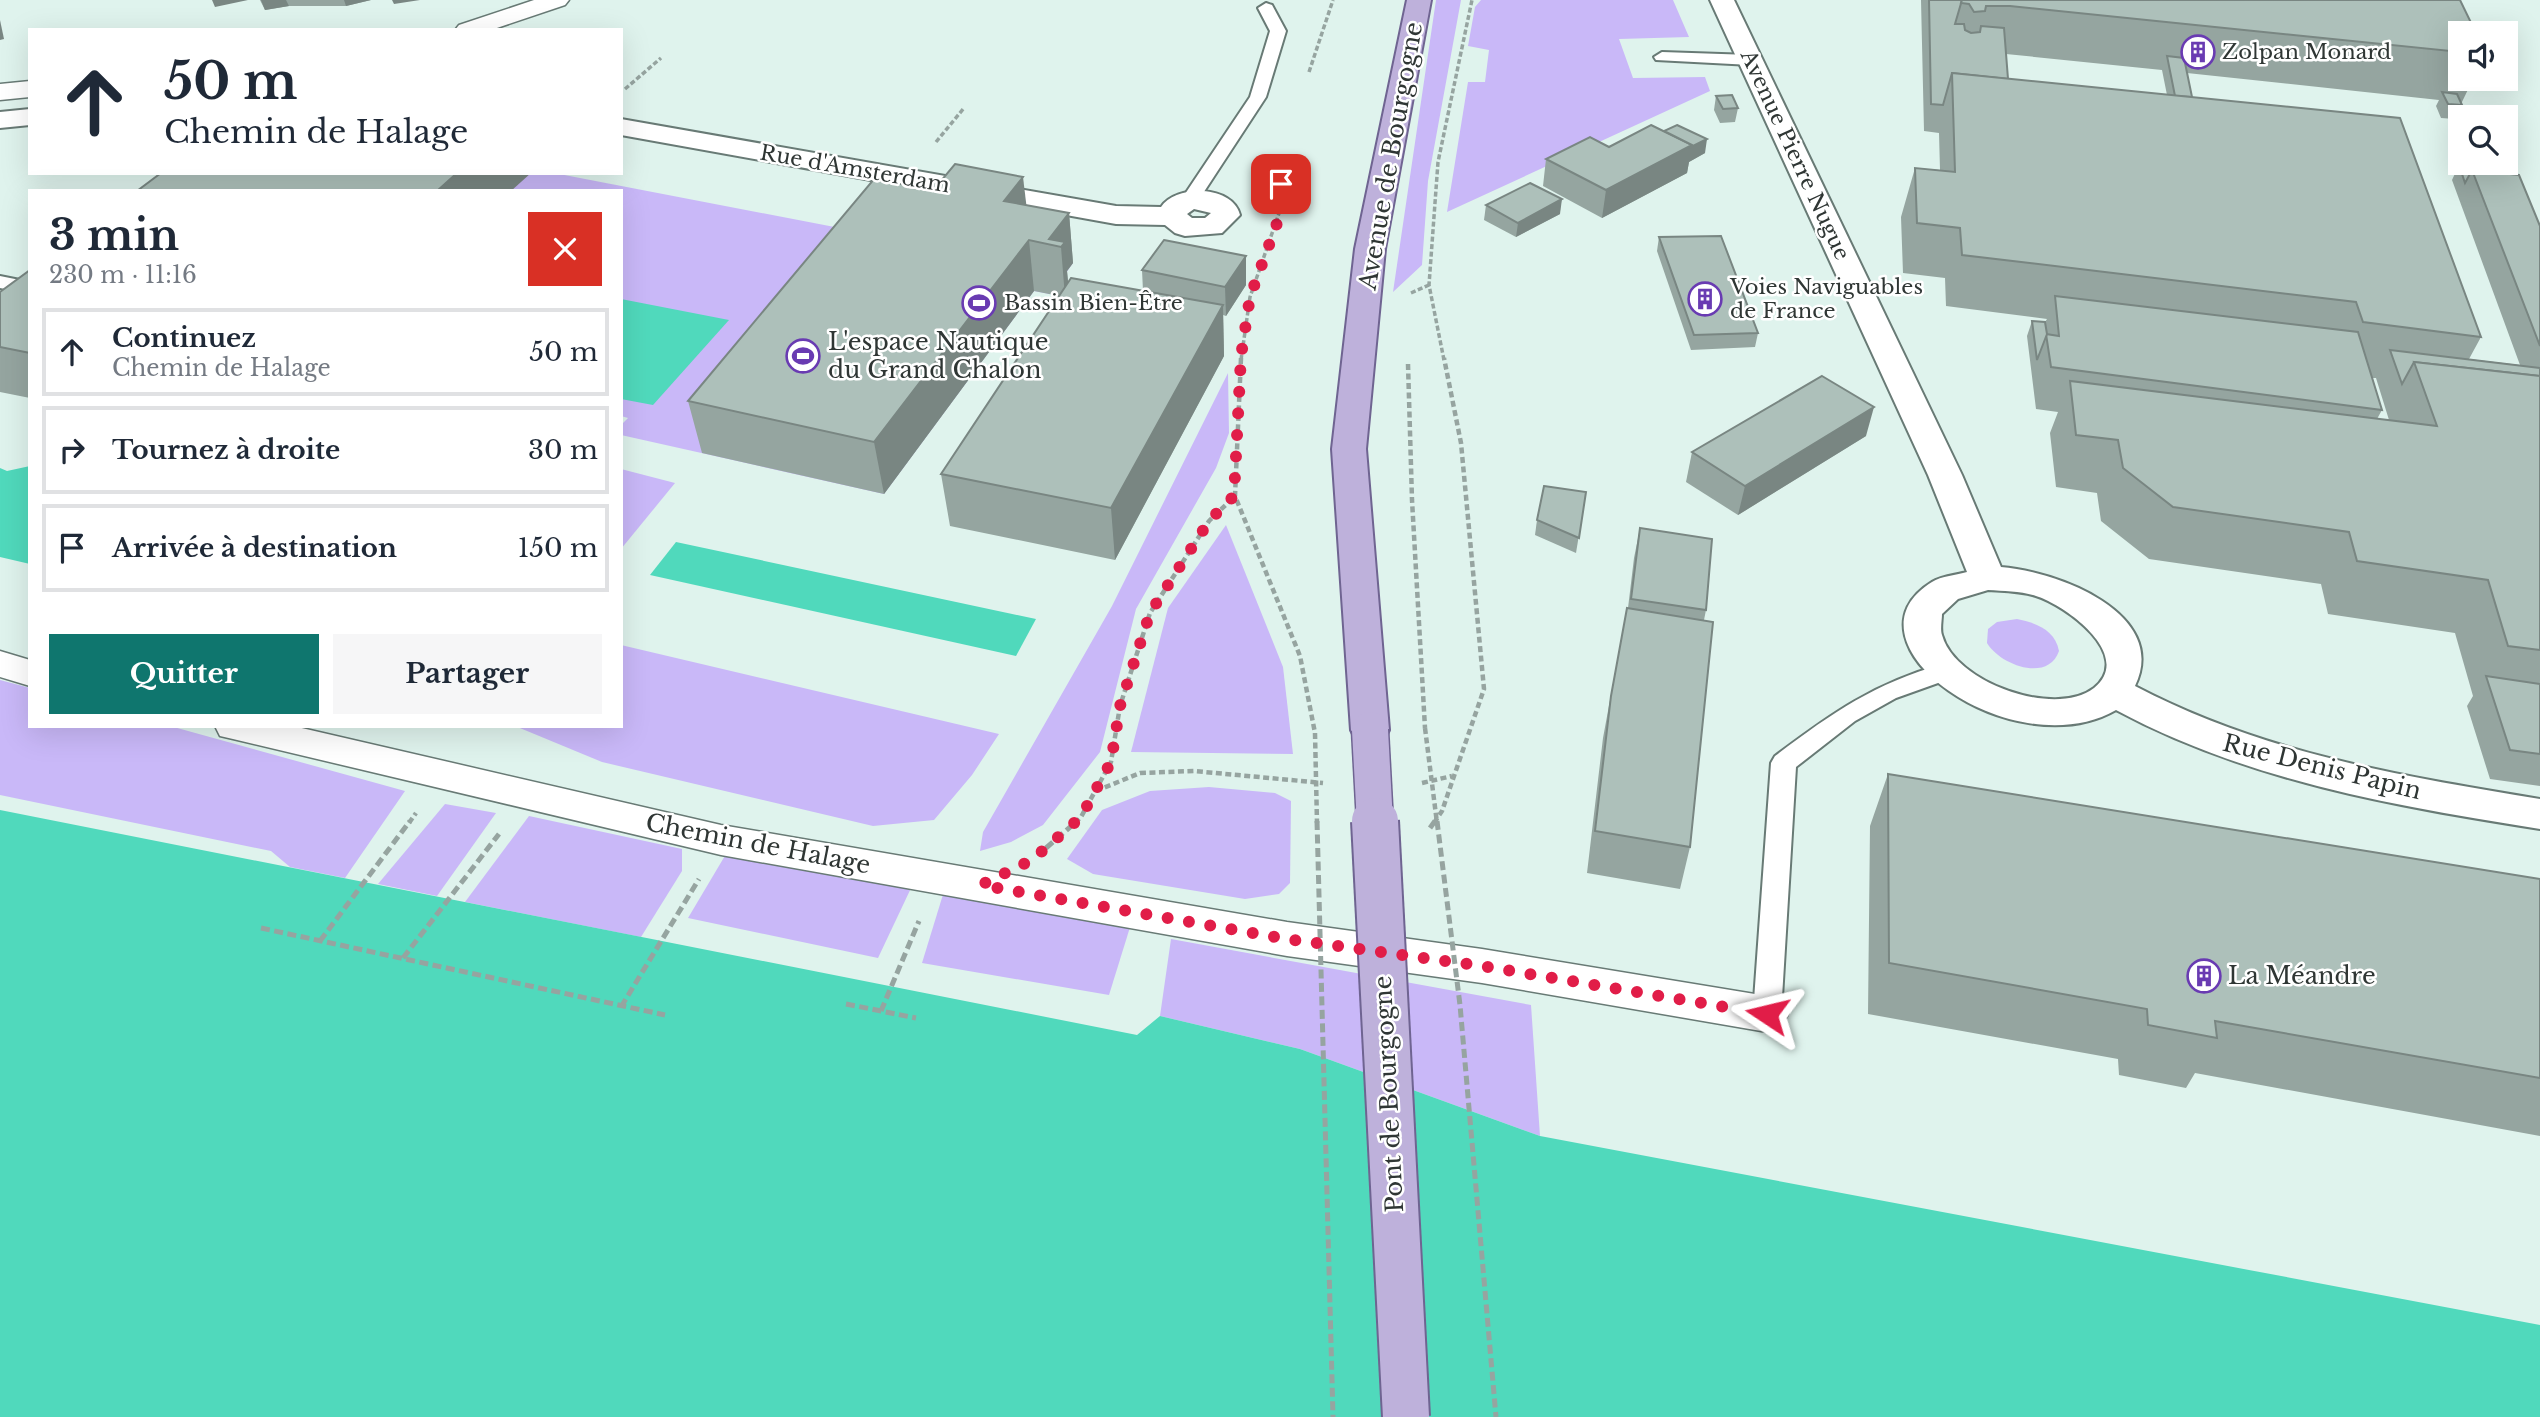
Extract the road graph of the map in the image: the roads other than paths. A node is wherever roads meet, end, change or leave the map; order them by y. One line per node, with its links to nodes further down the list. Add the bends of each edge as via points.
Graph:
1 (557, 0): 5 (street)
2 (1419, 0): 22 (main road, Avenue de Bourgogne, via 1370,249 1349,449)
3 (1722, 0): 7 (street, Avenue Pierre Nugue)
4 (1266, 8): 13 (lane, via 1278,31 1258,97)
5 (473, 28)
6 (1662, 57): 7 (lane)
7 (1751, 60): 16 (street, Avenue Pierre Nugue, via 1945,475)
8 (28, 89): 9 (street)
9 (0, 92)
10 (28, 117): 11 (street)
11 (0, 120)
12 (623, 127): 13 (street, Rue d'Amsterdam, via 1116,215)
13 (1181, 208)
14 (0, 282): 15 (lane)
15 (28, 288)
16 (1988, 578): 19 (street, via 1953,586 1930,604 1923,616 1925,643); 20 (street, via 2051,588 2097,615 2115,636 2125,665)
17 (0, 664): 18 (street)
18 (28, 672)
19 (1944, 672): 20 (street, via 1978,696 2044,714 2085,709); 24 (lane, via 1887,692 1846,715 1784,763)
20 (2113, 692): 23 (street, Rue Denis Papin, via 2157,718 2237,749 2347,778)
21 (242, 728): 24 (street, Chemin de Halage, via 721,840 1287,939)
22 (1370, 730): 25 (main road, Pont de Bourgogne, bridge)
23 (2540, 814)
24 (1767, 1014)
25 (1406, 1417)

